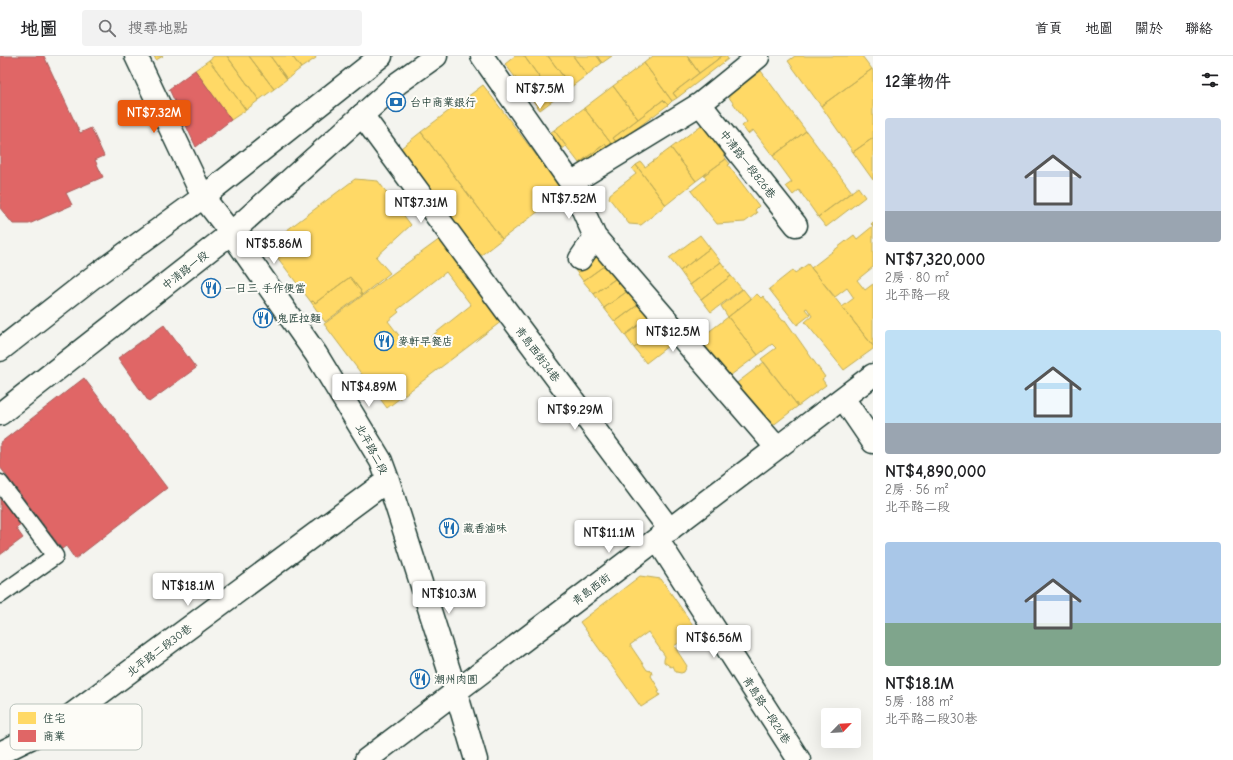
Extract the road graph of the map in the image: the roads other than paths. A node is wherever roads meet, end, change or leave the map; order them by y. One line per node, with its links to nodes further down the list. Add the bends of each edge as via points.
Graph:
1 (136, 56): 9 (street, 北平路二段)
2 (381, 56): 9 (street)
3 (436, 56): 7 (street, 中清路一段, via 398,83)
4 (482, 56): 8 (street)
5 (758, 57): 6 (street)
6 (700, 104): 8 (street); 10 (street, 中清路一段826巷)
7 (362, 115): 11 (street, 中清路一段); 22 (street, 青島西街34巷, via 508,313)
8 (571, 183): 12 (street)
9 (203, 197): 11 (street, 北平路二段); 14 (street, via 92,278)
10 (796, 225)
11 (231, 233): 17 (street, 中清路一段); 20 (street, 北平路二段, via 316,354 381,461)
12 (595, 237): 13 (street); 19 (street)
13 (580, 259)
14 (0, 350)
15 (873, 375): 16 (street, 青島西街)
16 (843, 398): 18 (street); 19 (street, 青島西街)
17 (0, 414)
18 (873, 442)
19 (777, 448): 22 (street, 青島西街)
20 (388, 480): 24 (street, 北平路二段); 25 (street, 北平路二段30巷)
21 (0, 483): 23 (lane, via 55,556)
22 (663, 534): 24 (street, 青島西街); 30 (street, 青島路一段26巷)
23 (0, 595)
24 (456, 692): 28 (street, 青島西街); 29 (street, 北平路二段)
25 (86, 704)
26 (10, 748): 27 (street, 北平路二段30巷)
27 (0, 753)
28 (366, 760)
29 (476, 760)
30 (799, 760)

